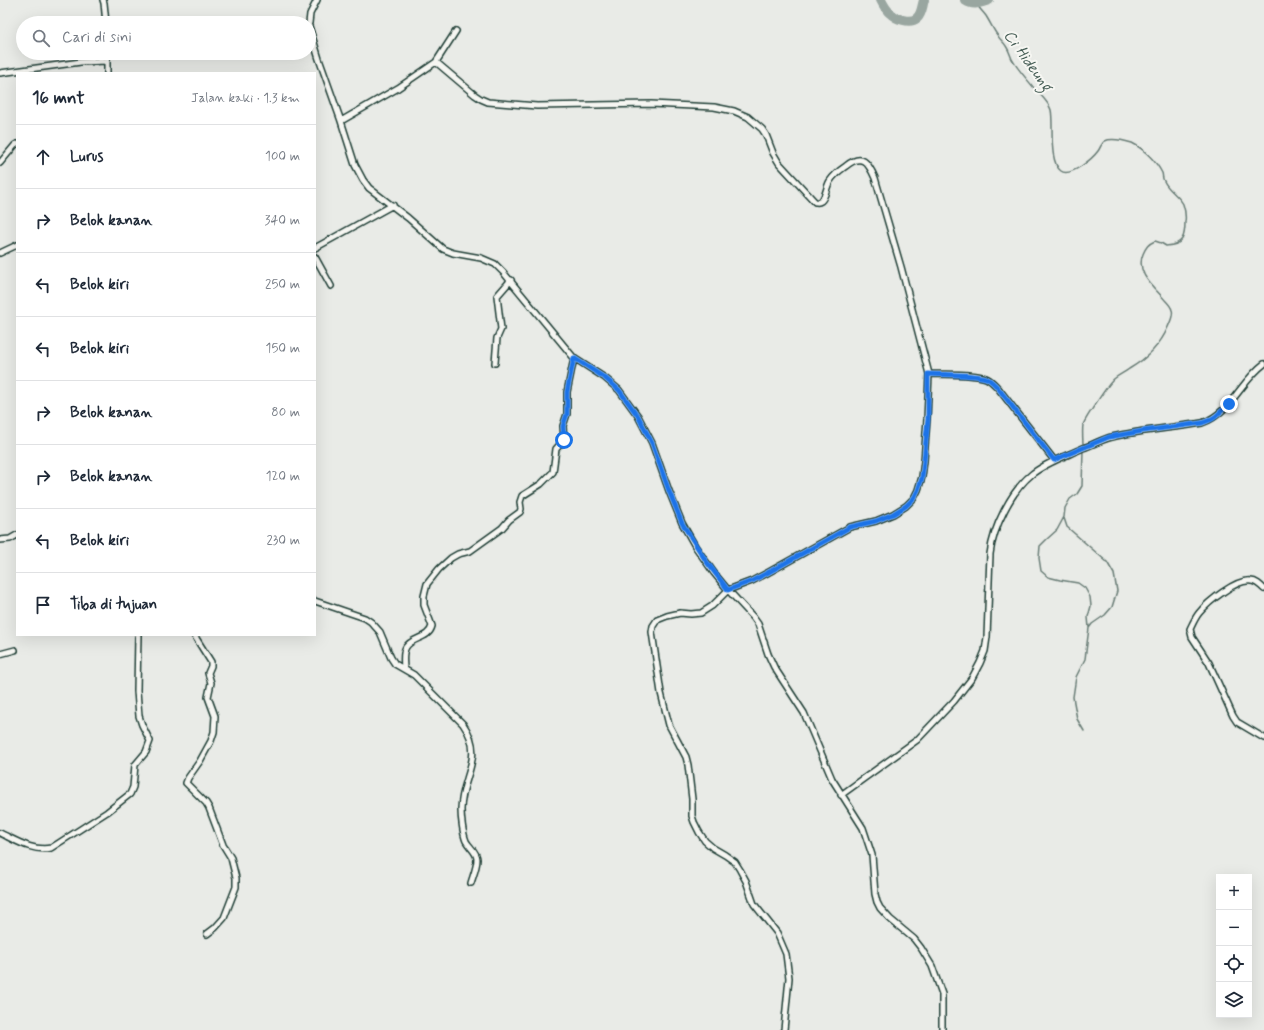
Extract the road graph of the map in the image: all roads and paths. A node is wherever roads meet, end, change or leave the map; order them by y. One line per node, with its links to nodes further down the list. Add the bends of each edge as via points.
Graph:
1 (103, 0): 3 (street)
2 (317, 0): 4 (street)
3 (105, 16)
4 (310, 16)
5 (456, 31): 9 (street)
6 (316, 49): 12 (street)
7 (107, 61): 8 (street); 10 (street)
8 (81, 62): 11 (street)
9 (436, 62): 12 (street, via 398,88); 25 (street, via 481,100 488,102 537,106 652,104 714,107 734,111 748,117 762,129 779,162 815,202 822,201 829,182 838,171 856,159 865,162 875,178)
10 (106, 72)
11 (0, 73)
12 (341, 121): 15 (street, via 355,165 363,180)
13 (16, 144): 14 (street)
14 (0, 163)
15 (393, 206): 17 (street); 20 (street, via 443,249 488,260)
16 (16, 245): 18 (street)
17 (316, 247)
18 (0, 253)
19 (316, 259): 21 (street)
20 (511, 280): 22 (street); 23 (street, via 497,296 501,329 497,338)
21 (331, 286)
22 (574, 358): 30 (street, via 619,390 638,416 652,443 682,523); 36 (street, via 567,392 564,440 556,449 553,472 541,484 522,496 520,512 470,551 451,558 427,584 424,604 432,626 426,635 406,646)
23 (495, 363)
24 (1264, 364): 26 (street, via 1248,379 1229,404 1210,420 1109,437)
25 (928, 374): 26 (street, via 974,376 991,381); 30 (street, via 928,419 922,478 914,498 893,514 850,527 752,581)
26 (1054, 460): 38 (street, via 1032,474 1020,486 996,529 990,554 985,651 972,678 917,740)
27 (16, 536): 28 (street)
28 (0, 540)
29 (1264, 589): 37 (street, via 1251,581 1237,584 1219,594 1204,607 1190,629 1237,722)
30 (728, 590): 38 (street, via 758,624 770,660 804,713 826,768); 42 (street, via 701,613 680,613 657,620 653,626 652,637 668,725 688,765 694,822 705,841 735,862 746,881 754,904 777,933 786,954 789,978)
31 (316, 601): 36 (street, via 371,622 380,632 392,662)
32 (138, 636): 39 (street, via 139,716 150,741 146,752 135,765 130,794 51,848 34,848)
33 (195, 636): 41 (street, via 212,662 208,673 211,683 208,697 215,721 211,741 186,783 209,808 223,845 231,858 236,878 235,891 224,918)
34 (15, 650): 35 (street)
35 (0, 654)
36 (404, 669): 40 (street, via 414,675 463,724 472,740 473,755 461,811 466,839 477,859)
37 (1264, 738)
38 (842, 795): 43 (street, via 863,828 870,848 877,902 884,912 914,939 932,966 942,994)
39 (0, 833)
40 (471, 883)
41 (207, 934)
42 (784, 1030)
43 (942, 1030)

